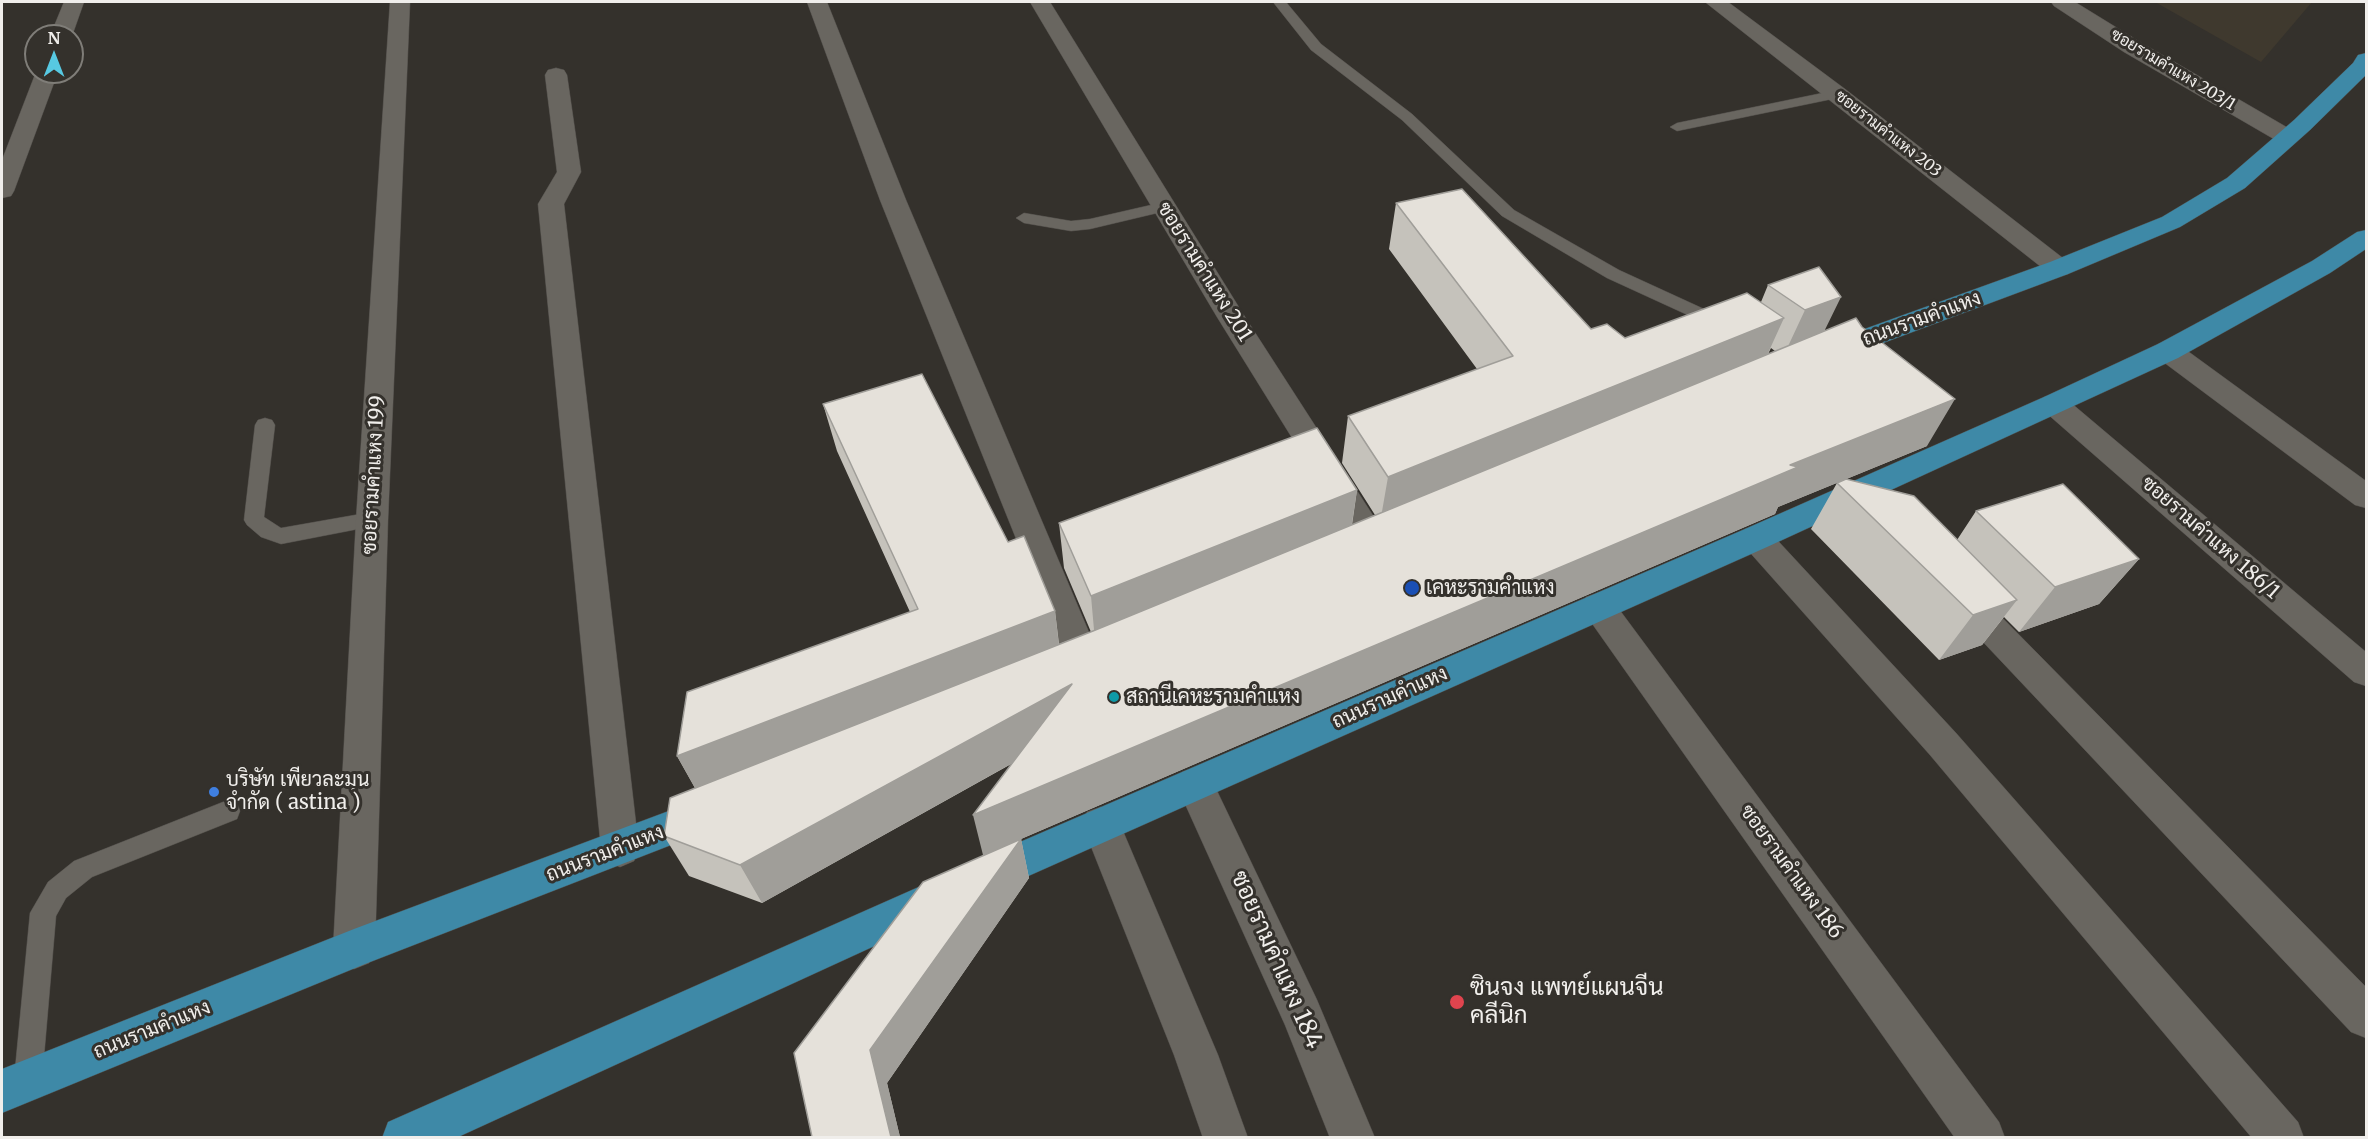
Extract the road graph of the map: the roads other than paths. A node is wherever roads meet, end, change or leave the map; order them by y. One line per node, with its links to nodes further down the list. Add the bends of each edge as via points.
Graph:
1 (74, 2): 9 (street)
2 (400, 2): 30 (street, ซอยรามคำแหง 199)
3 (817, 2): 38 (street, via 892,200)
4 (1040, 2): 18 (street, ซอยรามคำแหง 201)
5 (1279, 2): 22 (lane, via 1316,47 1407,117 1508,213 1613,274)
6 (1715, 2): 14 (street, ซอยรามคำแหง 203)
7 (2061, 2): 10 (street, ซอยรามคำแหง 203/1)
8 (2089, 2): 10 (street, ซอยรามคำแหง 203/1)
9 (66, 24)
10 (2143, 44): 16 (street, ซอยรามคำแหง 203/1)
11 (2367, 60): 16 (main road, ถนนรามคำแหง)
12 (556, 75): 45 (street, via 569,172 551,204)
13 (42, 84): 17 (street)
14 (1837, 94): 15 (lane); 21 (street, ซอยรามคำแหง 203)
15 (1677, 127)
16 (2294, 131): 21 (main road, ถนนรามคำแหง, via 2236,183 2171,222)
17 (2, 191)
18 (1164, 207): 19 (lane, via 1071,226); 33 (street, ซอยรามคำแหง 201)
19 (1024, 218)
20 (2367, 238): 23 (main road, ถนนรามคำแหง)
21 (2060, 268): 24 (main road, ถนนรามคำแหง)
22 (1736, 332)
23 (2168, 351): 25 (main road, ถนนรามคำแหง); 28 (street)
24 (1807, 361)
25 (2054, 404): 27 (main road, ถนนรามคำแหง); 39 (street, ซอยรามคำแหง 186/1)
26 (265, 425): 30 (lane, via 254,520 268,532 281,536)
27 (1859, 492): 29 (street); 32 (main road, ถนนรามคำแหง)
28 (2367, 498)
29 (1884, 518)
30 (372, 520): 46 (street, ซอยรามคำแหง 199)
31 (1405, 527): 33 (main road)
32 (1756, 538): 36 (main road, ถนนรามคำแหง); 53 (street, via 1943,744)
33 (1372, 540): 34 (main road)
34 (1340, 554)
35 (1942, 578): 47 (street)
36 (1598, 606): 41 (main road, ถนนรามคำแหง); 52 (street, ซอยรามคำแหง 186)
37 (1116, 649): 38 (main road)
38 (1084, 663): 40 (main road)
39 (2367, 672)
40 (1051, 676)
41 (1195, 784): 44 (main road, ถนนรามคำแหง); 51 (street, ซอยรามคำแหง 184, via 1302,1015)
42 (730, 805): 45 (main road, ถนนรามคำแหง)
43 (228, 811): 48 (lane, via 83,869 57,890 43,913)
44 (1101, 824): 49 (main road, ถนนรามคำแหง); 50 (street)
45 (620, 849): 46 (main road, ถนนรามคำแหง)
46 (354, 949): 48 (main road, ถนนรามคำแหง)
47 (2367, 1017)
48 (15, 1086)
49 (404, 1137)
50 (1226, 1137)
51 (1353, 1137)
52 (1983, 1137)
53 (2282, 1137)

